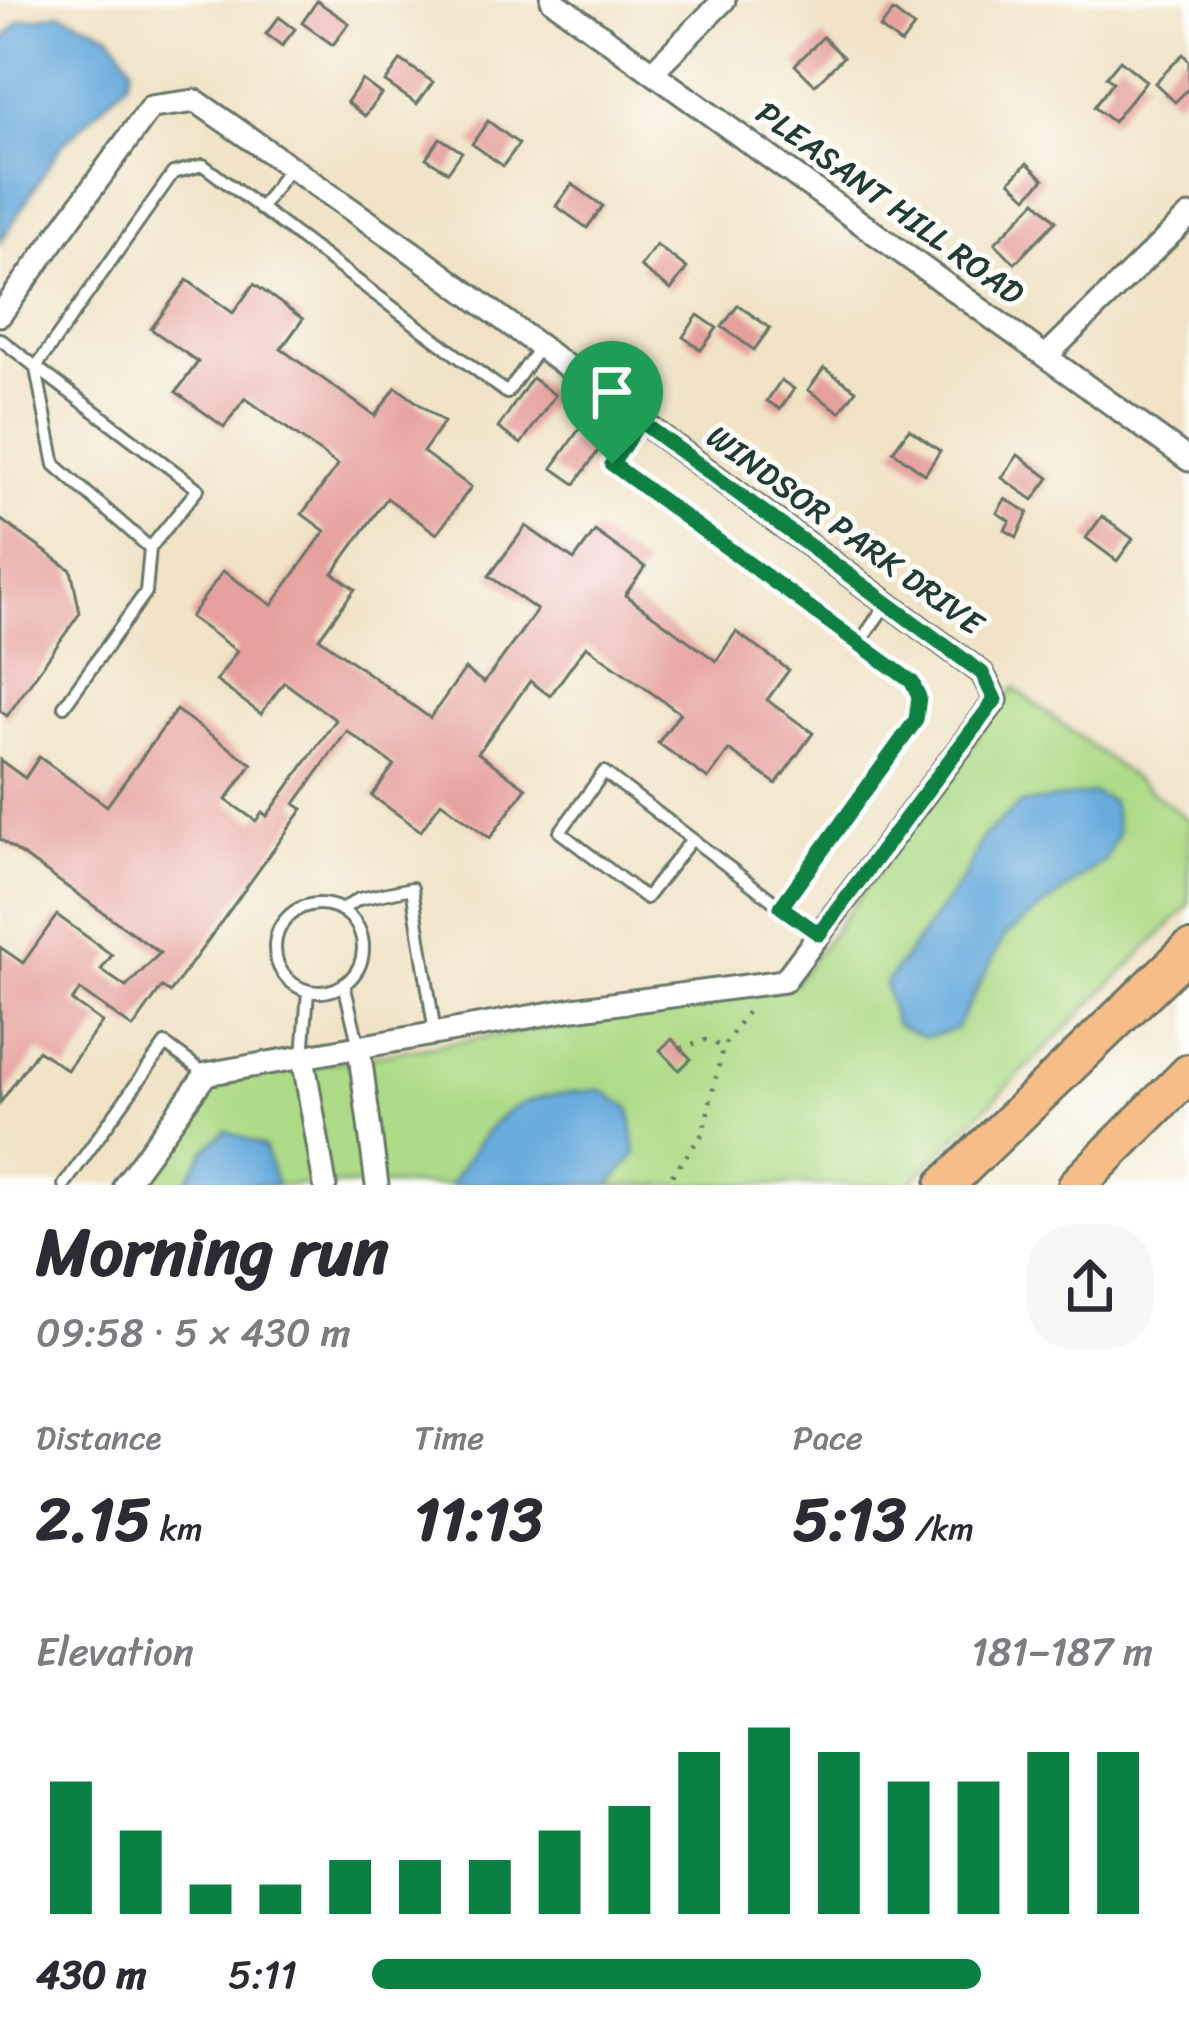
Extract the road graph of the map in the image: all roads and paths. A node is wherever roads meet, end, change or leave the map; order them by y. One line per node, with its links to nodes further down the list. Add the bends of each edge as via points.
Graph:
1 (552, 0): 3 (street, PLEASANT HILL ROAD)
2 (724, 0): 3 (street)
3 (652, 72): 10 (street, PLEASANT HILL ROAD)
4 (290, 167): 5 (lane); 7 (street, WINDSOR PARK DRIVE, via 196,101 151,107); 9 (street, WINDSOR PARK DRIVE)
5 (260, 209): 9 (lane, via 507,393); 11 (lane, via 203,165 173,173)
6 (1189, 216): 10 (street)
7 (0, 315)
8 (0, 339): 11 (lane)
9 (540, 347): 12 (street, WINDSOR PARK DRIVE)
10 (1046, 356): 13 (street, PLEASANT HILL ROAD)
11 (36, 367): 14 (lane, via 55,464); 14 (lane, via 198,490)
12 (640, 421): 15 (street, WINDSOR PARK DRIVE); 16 (lane, via 612,464)
13 (1189, 460)
14 (151, 548): 17 (lane, via 146,592)
15 (887, 603): 16 (lane); 21 (street, WINDSOR PARK DRIVE, via 982,673 995,700)
16 (859, 644): 19 (lane, via 912,682 916,720)
17 (64, 706)
18 (692, 839): 18 (lane, via 604,772 560,832 646,898); 19 (lane)
19 (781, 907): 21 (lane)
20 (341, 910): 23 (lane, via 362,940 360,965); 25 (lane, via 304,906 278,931 279,968); 26 (lane, via 412,888)
21 (819, 934): 24 (street, WINDSOR PARK DRIVE, via 784,981)
22 (1189, 950): 38 (main road)
23 (344, 984): 25 (lane); 27 (lane)
24 (756, 985): 26 (street, WINDSOR PARK DRIVE); 28 (path, via 753,1004)
25 (308, 991): 30 (lane)
26 (435, 1034): 27 (street, WINDSOR PARK DRIVE)
27 (359, 1047): 30 (street, WINDSOR PARK DRIVE); 36 (street)
28 (723, 1047): 29 (path, via 705,1040); 37 (path, via 703,1132)
29 (681, 1048)
30 (303, 1057): 32 (street, WINDSOR PARK DRIVE); 35 (street)
31 (1189, 1073): 39 (main road)
32 (206, 1074): 33 (lane, via 165,1044); 34 (street)
33 (64, 1185)
34 (125, 1185)
35 (326, 1185)
36 (377, 1185)
37 (665, 1185)
38 (945, 1185)
39 (1077, 1185)

